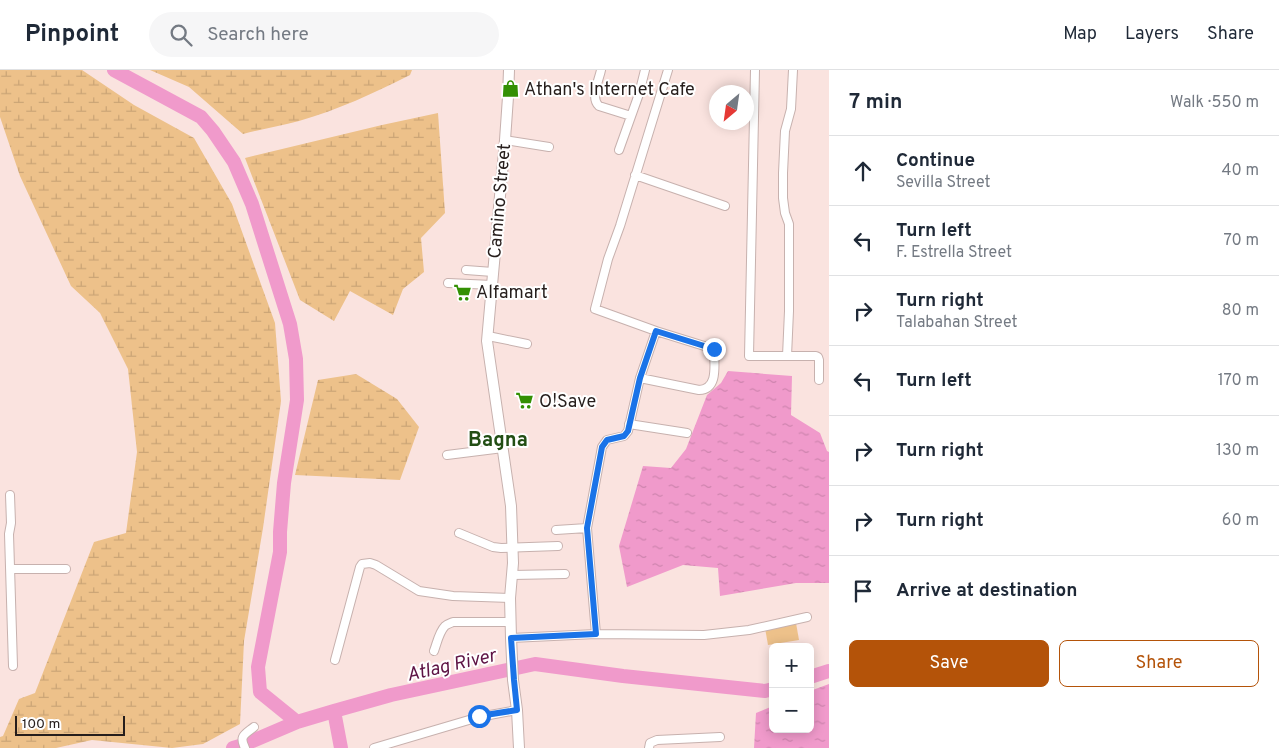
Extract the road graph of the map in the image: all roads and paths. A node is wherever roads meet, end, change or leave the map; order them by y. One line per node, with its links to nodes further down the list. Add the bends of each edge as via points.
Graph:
1 (509, 70): 8 (main road, Camino Street)
2 (601, 70): 7 (street, via 595,103)
3 (645, 70): 7 (street)
4 (668, 70): 11 (street)
5 (755, 70): 20 (street, via 749,356)
6 (793, 70): 20 (street, via 783,173 783,198 789,224)
7 (631, 116): 10 (street)
8 (505, 140): 9 (street); 14 (main road, Camino Street)
9 (549, 147)
10 (619, 150)
11 (634, 175): 12 (street); 17 (street, via 595,309)
12 (724, 206)
13 (466, 270): 14 (street)
14 (493, 272): 16 (main road, Camino Street)
15 (448, 283): 16 (street)
16 (492, 285): 18 (main road, Camino Street)
17 (656, 331): 21 (street); 21 (street, via 714,349 712,382 709,388 698,390)
18 (488, 336): 19 (street); 25 (main road, Camino Street)
19 (527, 344)
20 (787, 356): 22 (street, via 816,356)
21 (640, 378): 23 (street)
22 (819, 380)
23 (629, 424): 24 (street); 28 (street, via 624,436 607,440 602,447)
24 (687, 433)
25 (503, 448): 26 (street); 34 (main road, Camino Street, via 511,506)
26 (447, 455)
27 (10, 495): 31 (street)
28 (587, 528): 29 (street); 42 (street)
29 (556, 530)
30 (458, 533): 34 (street, via 494,547)
31 (9, 534): 32 (street); 35 (street)
32 (0, 535)
33 (558, 546): 34 (street)
34 (512, 547): 38 (main road, Camino Street)
35 (10, 569): 36 (street); 46 (street)
36 (66, 569)
37 (565, 574): 38 (street)
38 (512, 575): 39 (main road, Camino Street)
39 (510, 598): 41 (main road, Camino Street); 45 (street, via 418,591 376,565 362,564)
40 (807, 617): 42 (street, via 749,630 704,635)
41 (510, 622): 43 (main road, Camino Street); 44 (street, via 449,623)
42 (596, 634): 43 (street)
43 (511, 638): 47 (main road, Camino Street)
44 (434, 651)
45 (334, 660)
46 (13, 666)
47 (517, 710): 51 (street, via 479,716); 52 (main road, Camino Street)
48 (254, 727): 50 (street, via 244,734)
49 (720, 737): 53 (street, via 657,740 650,743)
50 (244, 744)
51 (374, 748)
52 (519, 748)
53 (649, 748)

